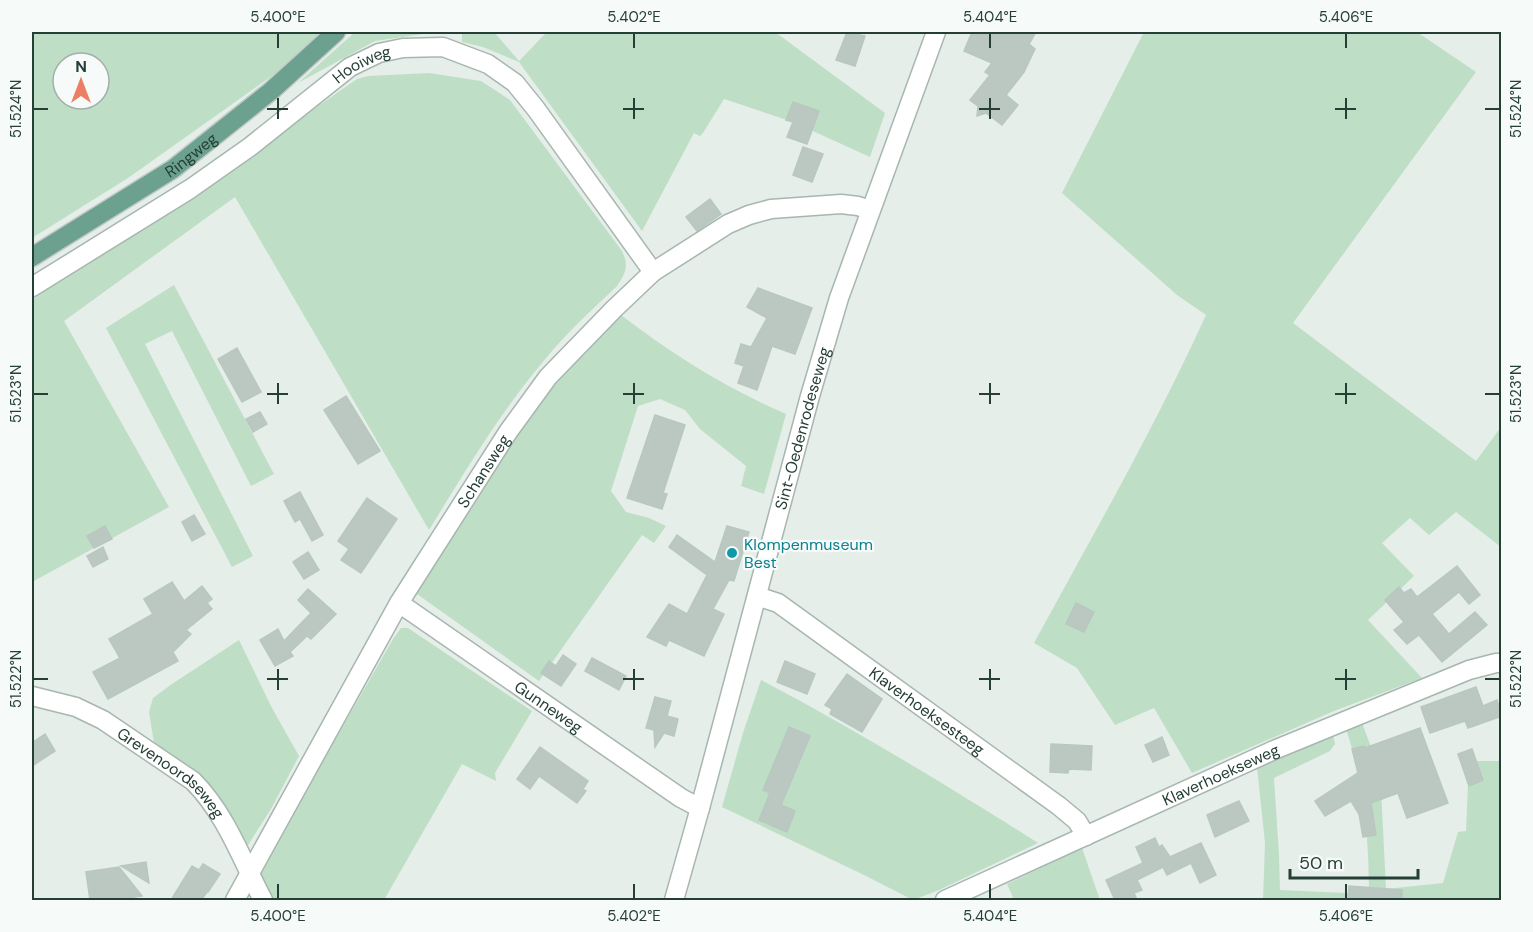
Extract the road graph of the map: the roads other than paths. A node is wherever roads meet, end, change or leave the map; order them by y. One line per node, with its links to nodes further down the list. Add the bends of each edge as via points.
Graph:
1 (336, 32): 4 (main road, Ringweg, via 271,92 173,169)
2 (936, 32): 3 (street, Sint-Oedenrodeseweg)
3 (870, 210): 5 (street, Schansweg, via 841,204 771,209 749,215); 7 (street, Sint-Oedenrodeseweg, via 810,396)
4 (32, 257)
5 (653, 272): 6 (street, Hooiweg, via 515,83 488,64 443,47 379,53 350,67 190,189); 8 (street, Schansweg, via 548,377 508,432)
6 (32, 287)
7 (757, 596): 11 (street, Sint-Oedenrodeseweg); 12 (street, Klaverhoeksesteeg, via 778,603 1059,806 1077,821)
8 (399, 603): 11 (street, Gunneweg); 13 (street, Schansweg)
9 (1500, 658): 12 (street, Klaverhoekseweg, via 1274,750)
10 (32, 696): 13 (street, Grevenoordseweg, via 76,707 103,720 193,781 236,844)
11 (700, 808): 16 (street, Sint-Oedenrodeseweg)
12 (1086, 836): 17 (street, Klaverhoekseweg)
13 (249, 874): 14 (street, Schansweg); 15 (street, Grevenoordseweg)
14 (235, 900)
15 (263, 900)
16 (674, 900)
17 (945, 900)

